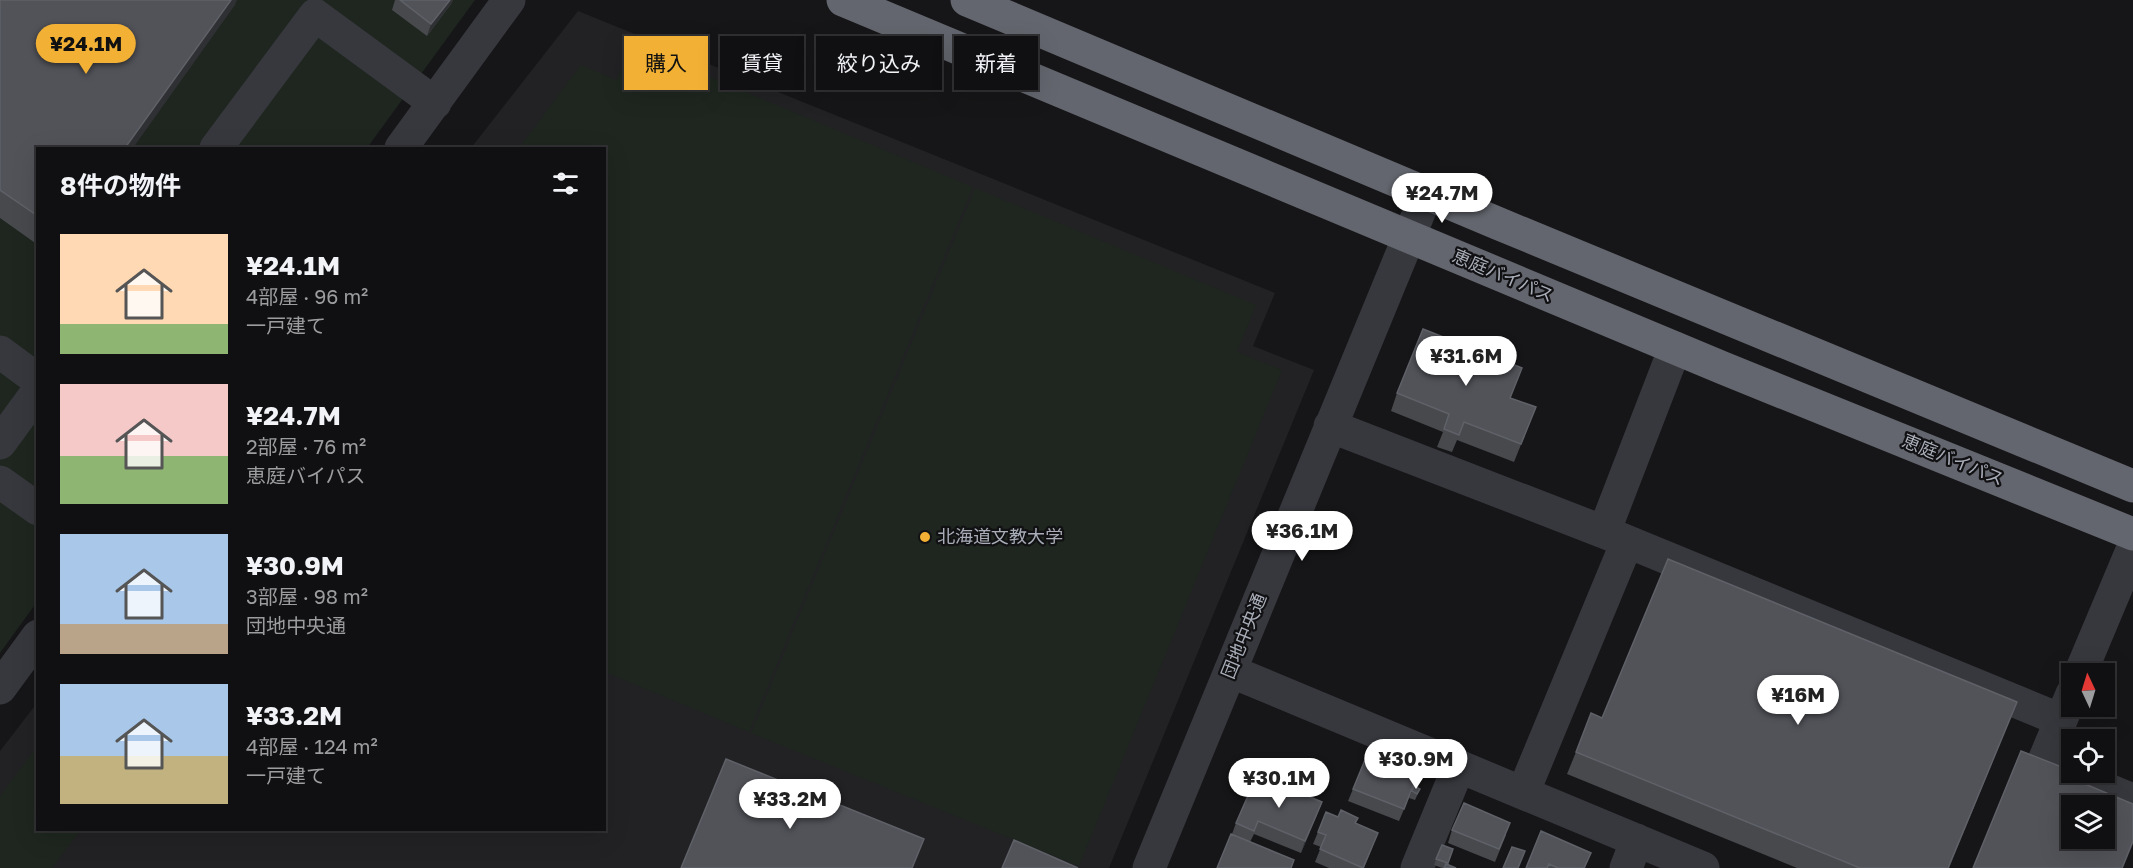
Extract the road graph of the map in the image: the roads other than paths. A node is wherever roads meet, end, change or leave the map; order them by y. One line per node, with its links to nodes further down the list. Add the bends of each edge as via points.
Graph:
1 (509, 0): 4 (street)
2 (843, 0): 8 (highway, 恵庭バイパス)
3 (967, 0): 7 (highway)
4 (435, 103): 5 (street, via 315,15); 6 (street)
5 (217, 147)
6 (402, 147)
7 (1427, 192): 8 (street, 団地中央通); 16 (highway)
8 (1409, 237): 9 (highway, 恵庭バイパス); 13 (street, 団地中央通)
9 (1675, 348): 18 (highway, 恵庭バイパス); 19 (street)
10 (0, 352): 11 (street)
11 (36, 379)
12 (36, 394): 14 (street)
13 (1330, 426): 19 (street); 23 (street, 団地中央通)
14 (0, 443)
15 (0, 482): 17 (street)
16 (2133, 486)
17 (36, 508)
18 (2133, 534)
19 (1616, 537): 25 (street); 28 (street)
20 (2133, 548): 22 (street)
21 (36, 639): 24 (street)
22 (2085, 663)
23 (1230, 671): 27 (street); 31 (street, 団地中央通)
24 (0, 688)
25 (2061, 705)
26 (2062, 717): 29 (street, via 2043,763)
27 (1459, 766): 28 (street); 32 (street)
28 (1523, 793): 30 (street)
29 (2133, 800)
30 (1631, 854): 33 (street)
31 (1149, 868)
32 (1417, 868)
33 (1704, 868)

